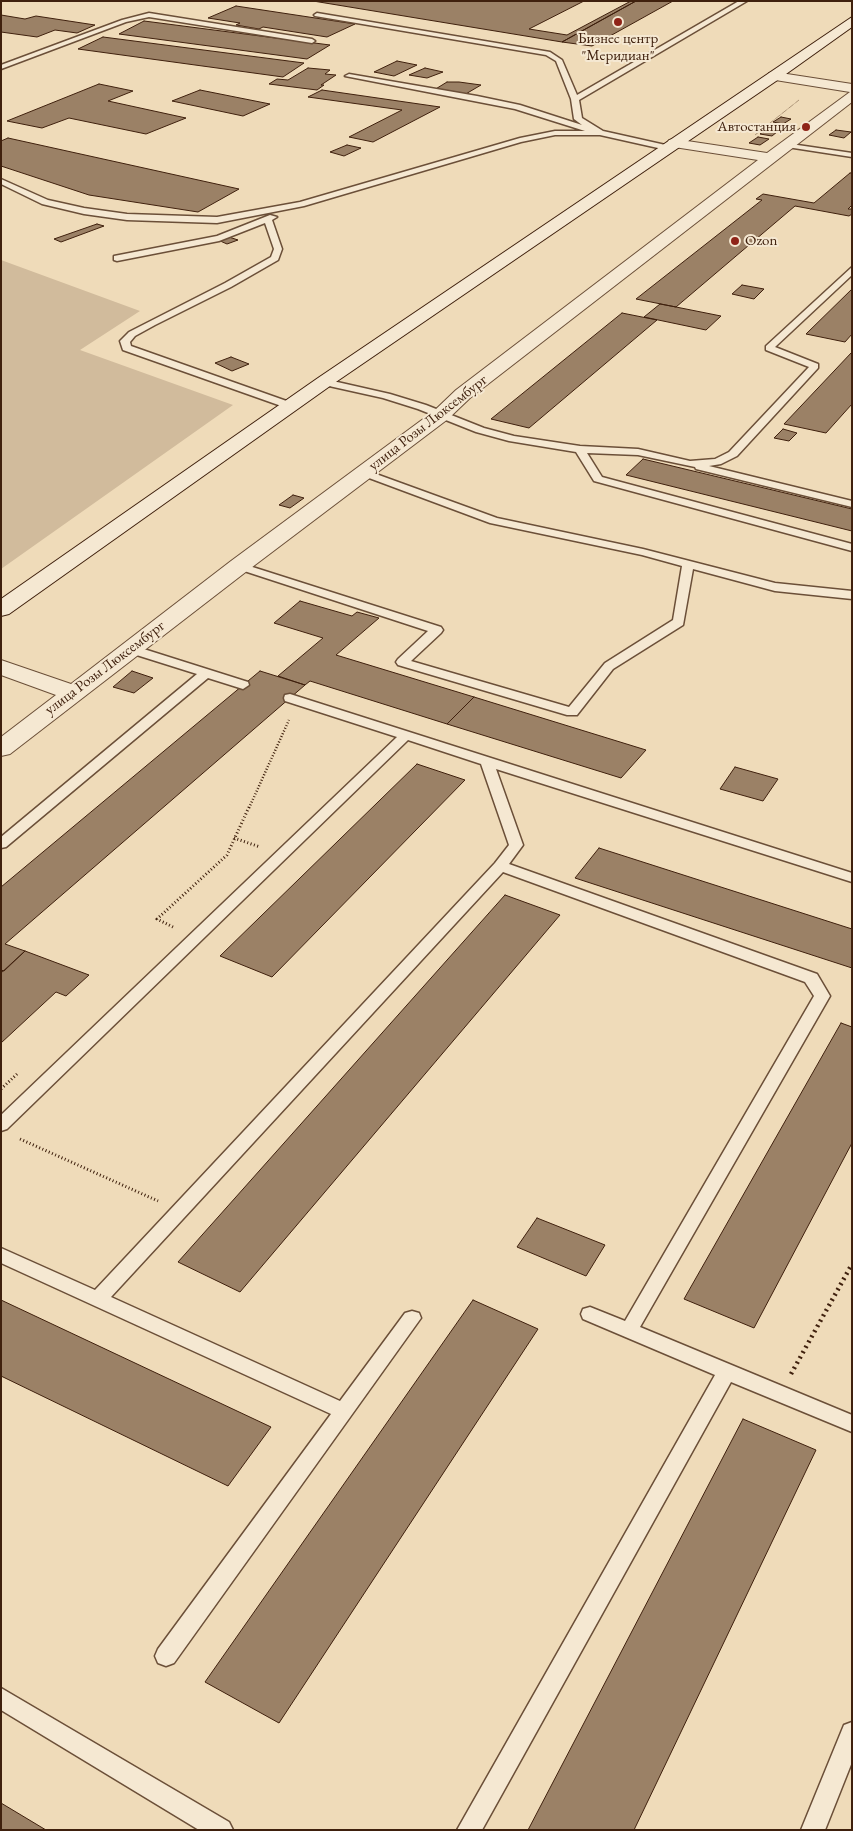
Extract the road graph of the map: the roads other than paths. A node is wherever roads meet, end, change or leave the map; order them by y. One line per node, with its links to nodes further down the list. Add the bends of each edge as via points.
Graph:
1 (744, 1): 10 (lane)
2 (317, 15): 10 (lane, via 548,53 559,60)
3 (852, 20): 7 (street)
4 (312, 41): 5 (lane, via 149,15 124,21)
5 (1, 67)
6 (349, 76): 11 (lane, via 517,107)
7 (774, 76): 8 (street); 12 (street)
8 (852, 88)
9 (852, 94): 13 (street, улица Розы Люксембург)
10 (575, 99): 11 (lane, via 578,119)
11 (600, 133): 12 (lane); 17 (lane, via 555,133 520,140)
12 (671, 145): 15 (street); 21 (street)
13 (787, 145): 14 (lane); 15 (street, улица Розы Люксембург)
14 (852, 155)
15 (771, 158): 23 (street, улица Розы Люксембург, via 463,394)
16 (1, 181): 17 (lane, via 46,202 126,217 217,220)
17 (301, 204): 18 (lane)
18 (268, 220): 19 (lane, via 219,238); 22 (lane, via 278,249 275,258 132,334 125,341 126,348)
19 (117, 258)
20 (852, 270): 25 (lane, via 769,348 815,366 733,454 717,462)
21 (324, 382): 22 (street); 23 (lane, via 386,396)
22 (291, 406): 32 (street)
23 (441, 415): 24 (lane, via 513,439); 26 (street, улица Розы Люксембург)
24 (580, 449): 25 (lane, via 638,452); 28 (lane, via 598,479)
25 (690, 464): 27 (lane)
26 (365, 473): 29 (lane, via 494,521); 30 (street, улица Розы Люксембург)
27 (852, 504)
28 (852, 548)
29 (688, 564): 30 (lane, via 679,622 610,666 572,712 402,662 438,630); 31 (lane, via 775,587)
30 (239, 566): 33 (street, улица Розы Люксембург)
31 (852, 595)
32 (1, 609)
33 (130, 649): 35 (lane); 37 (street, улица Розы Люксембург)
34 (1, 667): 37 (street)
35 (206, 673): 36 (lane); 42 (lane)
36 (243, 685)
37 (73, 693): 40 (street, улица Розы Люксембург)
38 (294, 700): 39 (lane)
39 (406, 735): 41 (lane); 45 (lane)
40 (1, 748)
41 (487, 761): 43 (lane, via 516,845); 44 (lane)
42 (1, 844)
43 (500, 866): 47 (lane); 50 (lane, via 811,978 822,996)
44 (852, 878)
45 (1, 1125)
46 (1, 1255): 47 (lane)
47 (98, 1299): 52 (lane)
48 (590, 1314): 50 (lane)
49 (412, 1318): 52 (lane)
50 (629, 1330): 51 (lane)
51 (727, 1371): 53 (lane); 58 (lane)
52 (344, 1411): 54 (lane)
53 (852, 1424)
54 (166, 1656)
55 (1, 1698): 57 (lane)
56 (852, 1733): 59 (lane)
57 (220, 1830)
58 (468, 1830)
59 (813, 1830)

